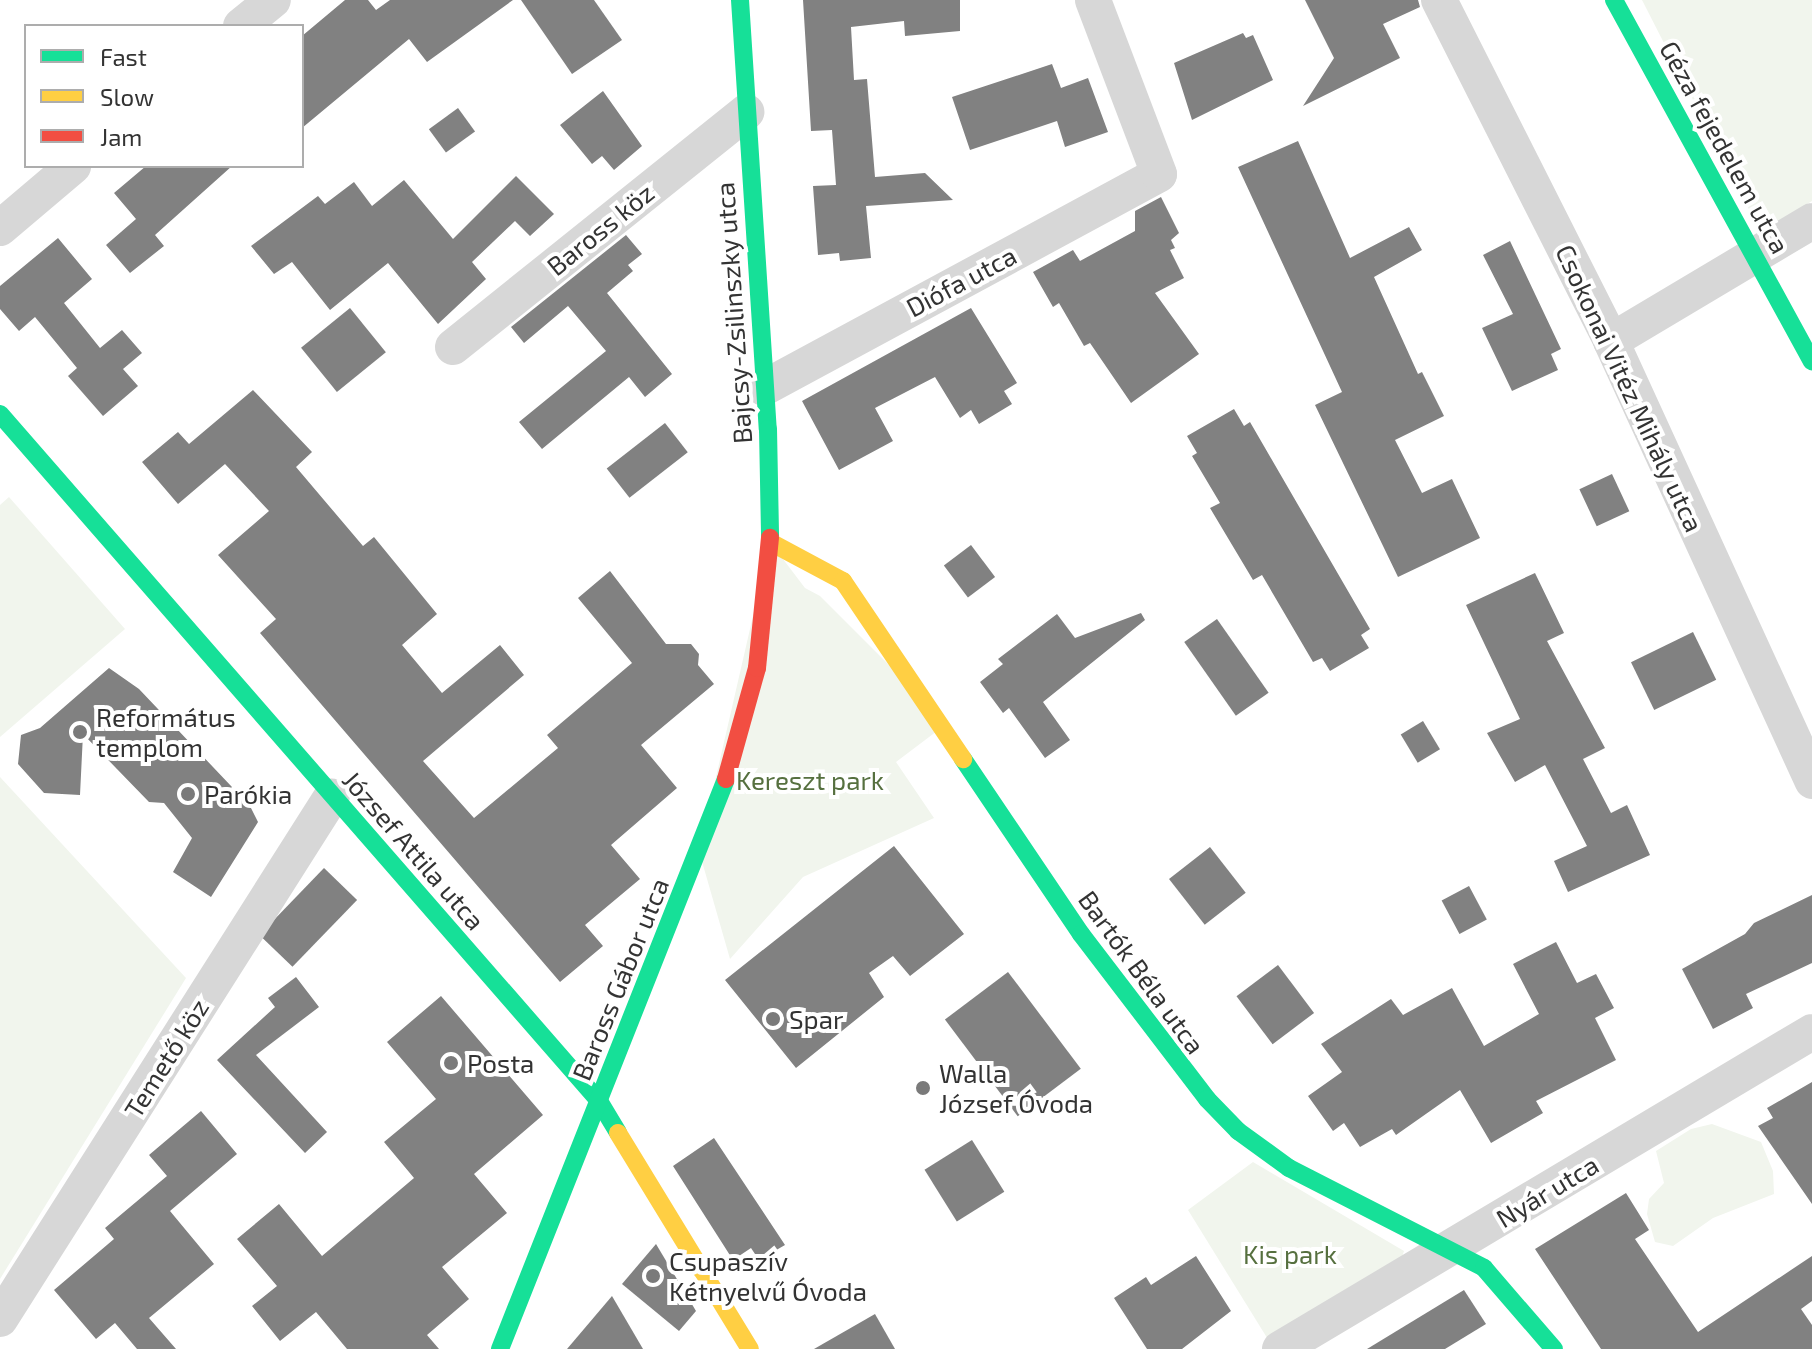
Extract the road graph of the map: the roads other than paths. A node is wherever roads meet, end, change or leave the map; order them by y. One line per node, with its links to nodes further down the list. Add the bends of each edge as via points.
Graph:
1 (273, 0): 6 (street)
2 (740, 0): 7 (street, Bajcsy-Zsilinszky utca)
3 (1093, 0): 15 (street, Diófa utca, via 1159,174)
4 (1439, 0): 12 (street, Csokonai Vitéz Mihály utca)
5 (1614, 0): 11 (street, Géza fejedelem utca)
6 (243, 24)
7 (746, 112): 13 (street, Baross köz); 15 (street, Bajcsy-Zsilinszky utca)
8 (71, 168): 10 (street)
9 (1812, 221): 11 (street)
10 (0, 228)
11 (1755, 255): 12 (street); 14 (street, Géza fejedelem utca)
12 (1611, 341): 19 (street, Csokonai Vitéz Mihály utca)
13 (453, 347)
14 (1812, 361)
15 (764, 388): 17 (street, Bajcsy-Zsilinszky utca)
16 (0, 414): 20 (street, József Attila utca)
17 (770, 542): 18 (street, Bajcsy-Zsilinszky utca); 23 (street, Bartók Béla utca, via 843,581 1081,934 1207,1099 1238,1131 1289,1168)
18 (765, 622): 22 (street, Baross Gábor utca, via 732,765)
19 (1812, 781)
20 (332, 796): 22 (street, József Attila utca); 24 (street, Temető köz)
21 (1812, 1032): 23 (street, Nyár utca)
22 (599, 1101): 25 (street, Baross Gábor utca); 26 (street, József Attila utca)
23 (1452, 1248): 27 (street, Nyár utca); 28 (street, Bartók Béla utca, via 1510,1293)
24 (0, 1319)
25 (500, 1349)
26 (750, 1349)
27 (1280, 1349)
28 (1554, 1349)

